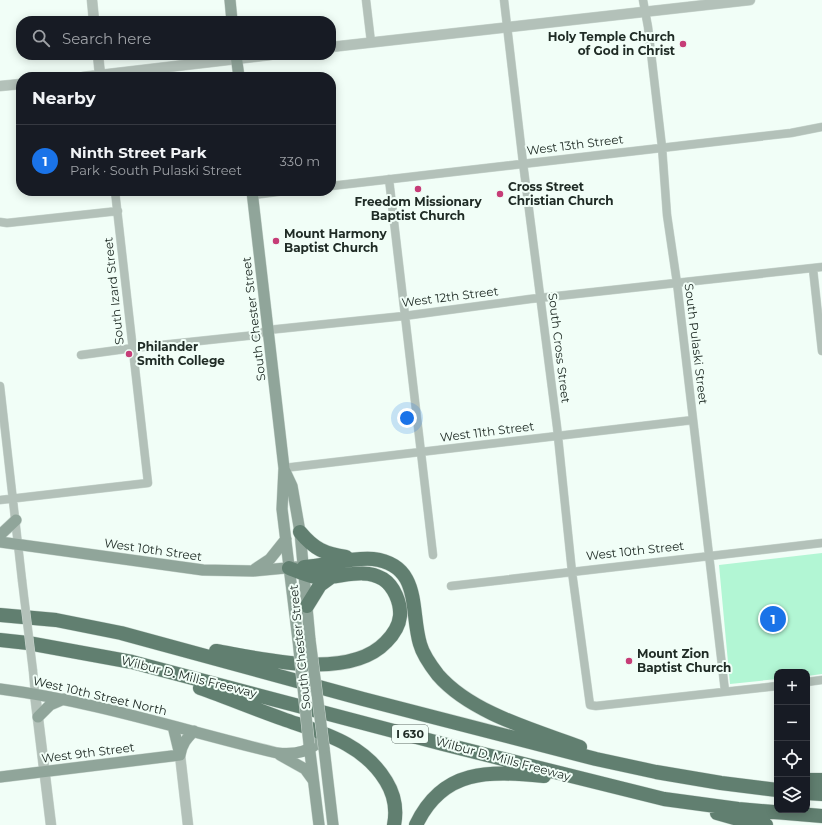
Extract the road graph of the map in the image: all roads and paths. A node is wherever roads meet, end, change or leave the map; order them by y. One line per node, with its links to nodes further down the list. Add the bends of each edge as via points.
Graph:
1 (92, 0): 8 (street)
2 (230, 0): 9 (main road)
3 (366, 0): 11 (street)
4 (504, 0): 10 (street, South Cross Street)
5 (643, 0): 7 (street, South Pulaski Street)
6 (750, 0): 7 (street)
7 (645, 12): 10 (street); 22 (street, South Pulaski Street)
8 (94, 16)
9 (232, 16)
10 (507, 27): 11 (street); 23 (street, South Cross Street)
11 (371, 42): 12 (street)
12 (336, 46)
13 (98, 60): 16 (street)
14 (214, 60): 17 (street)
15 (236, 60): 18 (main road)
16 (97, 72)
17 (126, 72)
18 (238, 72)
19 (16, 84): 20 (street)
20 (0, 86)
21 (822, 127): 22 (street, West 13th Street)
22 (662, 147): 23 (street, West 13th Street); 32 (street, South Pulaski Street, via 667,215)
23 (523, 163): 24 (street, West 13th Street); 33 (street, South Cross Street)
24 (389, 179): 25 (street, West 13th Street); 34 (street)
25 (336, 185)
26 (116, 196): 28 (street, South Izard Street)
27 (252, 196): 35 (main road, South Chester Street)
28 (118, 211): 29 (street); 36 (street, South Izard Street)
29 (0, 222)
30 (822, 267): 31 (street, West 12th Street)
31 (813, 269): 32 (street, West 12th Street); 37 (street)
32 (677, 283): 33 (street, West 12th Street); 40 (street, South Pulaski Street)
33 (540, 298): 34 (street, West 12th Street); 41 (street, South Cross Street)
34 (404, 316): 35 (street, West 12th Street); 42 (street)
35 (268, 330): 36 (street, West 12th Street, via 256,334); 43 (main road, South Chester Street)
36 (133, 348): 38 (street, West 12th Street); 44 (street, South Izard Street, via 148,483)
37 (822, 351)
38 (81, 355)
39 (0, 386): 44 (street)
40 (694, 420): 41 (street, West 11th Street); 54 (street, South Pulaski Street)
41 (558, 436): 42 (street, West 11th Street); 59 (street, South Cross Street)
42 (420, 452): 43 (street, West 11th Street); 53 (street)
43 (284, 468): 47 (main road, South Chester Street, via 292,486); 49 (main road, South Chester Street, via 282,509)
44 (13, 499): 45 (street); 46 (street)
45 (0, 500)
46 (16, 520): 48 (main road); 52 (street)
47 (300, 532): 55 (highway, via 308,543 325,553); 57 (main road, South Chester Street)
48 (0, 535)
49 (286, 539): 56 (main road, South Chester Street); 58 (main road, via 270,559)
50 (0, 542): 52 (main road, West 10th Street)
51 (822, 543): 54 (street, West 10th Street)
52 (19, 545): 58 (main road, West 10th Street, via 203,570); 72 (street, bridge)
53 (433, 555)
54 (710, 556): 59 (street, West 10th Street); 71 (street, South Pulaski Street)
55 (360, 560): 57 (highway, via 345,560); 80 (highway, via 382,561 402,573 412,592 423,651 438,675 460,694 483,708 521,725)
56 (289, 568): 57 (highway); 58 (main road, West 10th Street); 77 (main road, South Chester Street, bridge)
57 (304, 570): 60 (highway, via 314,577); 62 (main road, South Chester Street)
58 (253, 571)
59 (572, 572): 61 (street, West 10th Street); 71 (street, South Cross Street, via 590,705)
60 (330, 577): 62 (highway, via 320,585); 64 (highway, via 365,573 386,581 393,589 399,607 398,623 390,637 379,648 360,658 332,664 299,664)
61 (451, 586)
62 (307, 606): 77 (main road, South Chester Street, bridge)
63 (0, 615): 64 (highway, Wilbur D. Mills Freeway / I 630, via 56,620)
64 (121, 633): 80 (highway, Wilbur D. Mills Freeway / I 630, via 596,760)
65 (0, 640): 66 (highway, Wilbur D. Mills Freeway / I 630)
66 (132, 662): 83 (highway, Wilbur D. Mills Freeway / I 630); 98 (highway, via 328,734 356,749 374,765 388,785 394,801)
67 (822, 680): 68 (street)
68 (810, 682)
69 (774, 686): 71 (street)
70 (0, 689): 72 (main road, West 10th Street North)
71 (725, 691)
72 (35, 694): 73 (main road, West 10th Street North); 74 (street)
73 (64, 699): 74 (main road, via 50,705); 75 (main road, West 10th Street North)
74 (38, 717): 81 (street)
75 (173, 726): 76 (main road, West 10th Street North); 79 (main road)
76 (194, 731): 78 (main road); 79 (main road, via 184,741)
77 (316, 745): 78 (main road, via 288,754); 84 (main road, South Chester Street); 97 (main road, South Chester Street)
78 (277, 753): 84 (main road, via 305,769)
79 (180, 755): 81 (main road, West 9th Street); 95 (street)
80 (633, 767): 88 (highway, Wilbur D. Mills Freeway / I 630)
81 (44, 771): 82 (main road, West 9th Street); 94 (street)
82 (0, 776)
83 (580, 779): 92 (highway, Wilbur D. Mills Freeway / I 630); 99 (highway, via 501,773 466,778 438,793 425,807)
84 (313, 780): 96 (main road, South Chester Street)
85 (810, 780): 86 (highway)
86 (822, 780)
87 (774, 781): 88 (highway)
88 (721, 783): 89 (highway, Wilbur D. Mills Freeway / I 630)
89 (774, 790)
90 (810, 793): 91 (highway)
91 (822, 794)
92 (664, 799): 93 (highway, Wilbur D. Mills Freeway / I 630, via 738,809); 100 (highway)
93 (822, 816)
94 (51, 825)
95 (188, 825)
96 (320, 825)
97 (333, 825)
98 (394, 825)
99 (416, 825)
100 (766, 825)

